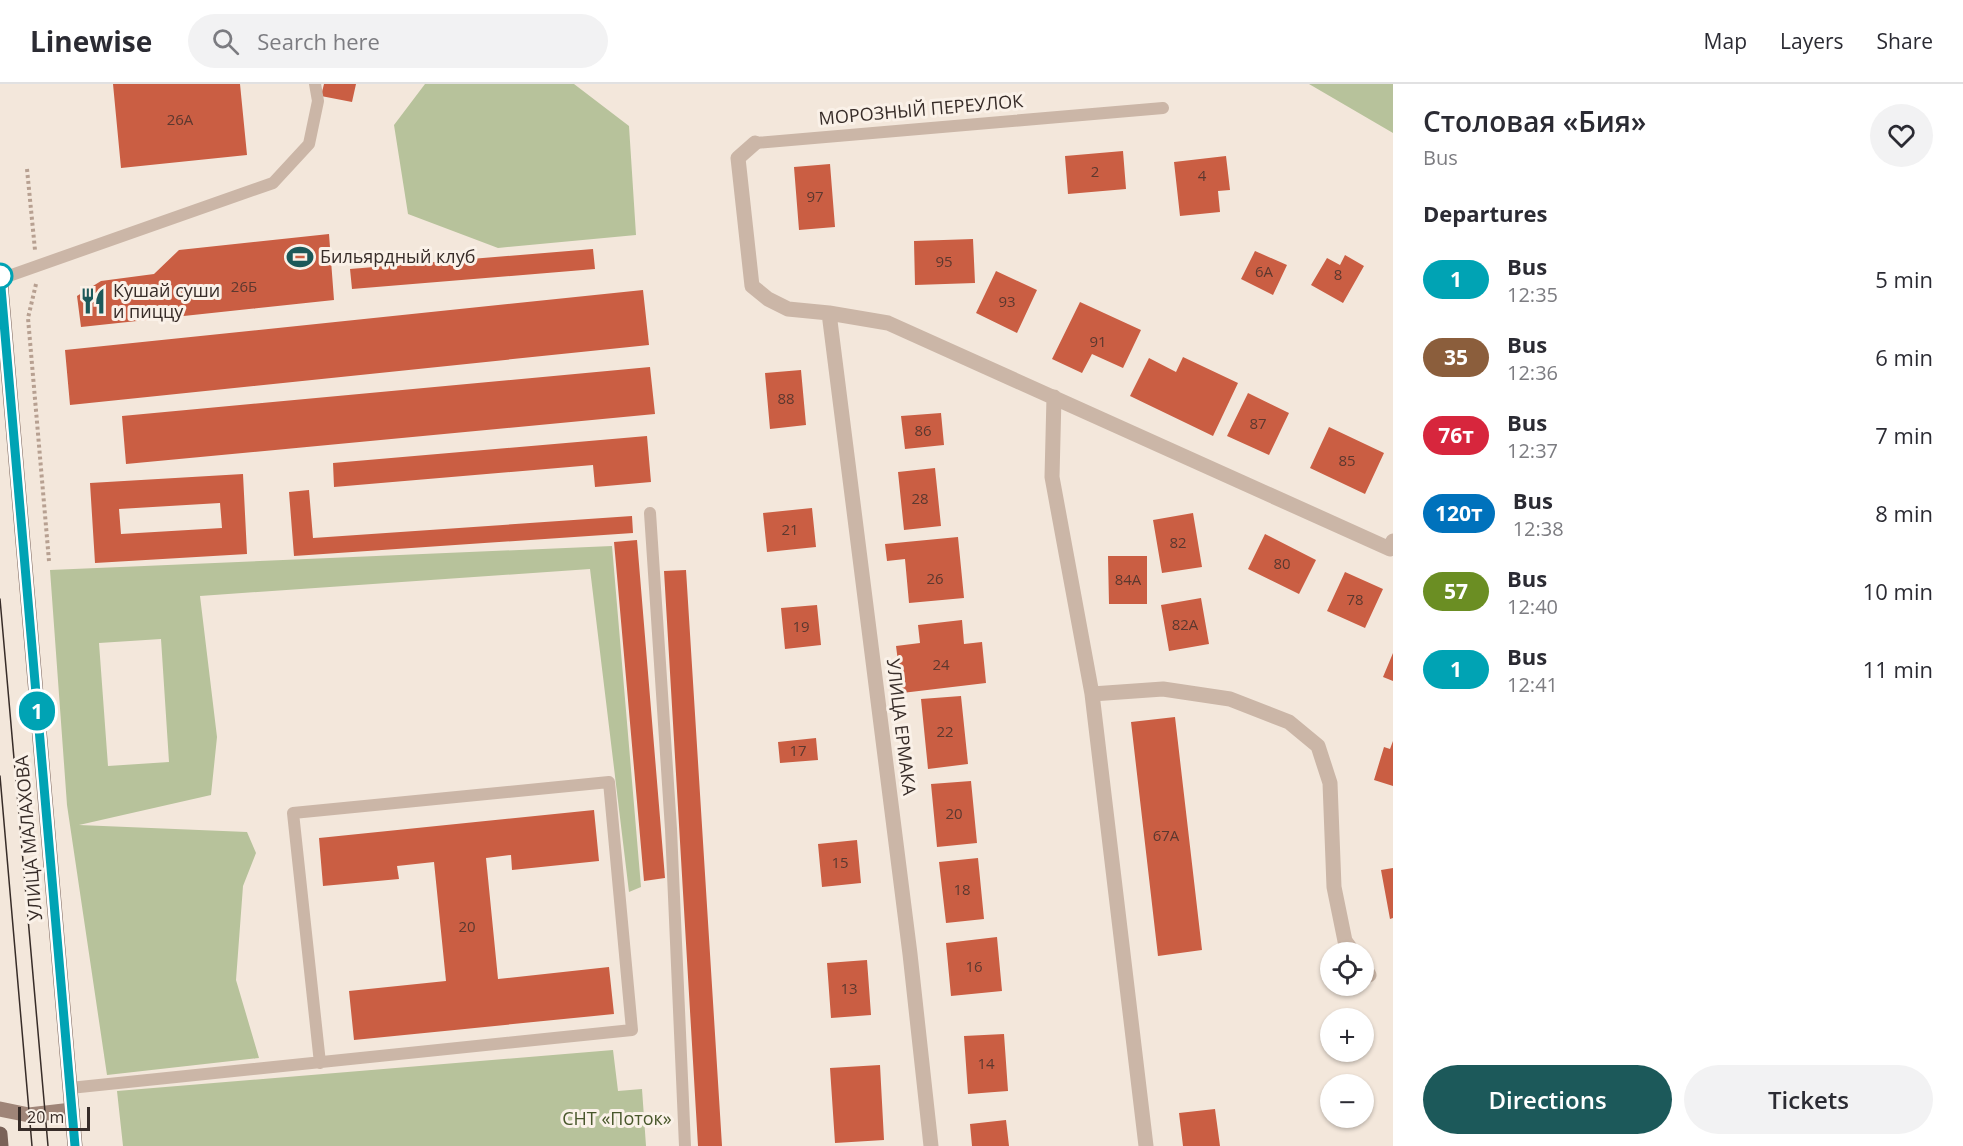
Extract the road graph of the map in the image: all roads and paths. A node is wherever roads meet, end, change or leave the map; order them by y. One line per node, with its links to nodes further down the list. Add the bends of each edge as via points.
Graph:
1 (315, 84): 5 (lane, via 318,101 309,144 273,183)
2 (1163, 108): 3 (lane, МОРОЗНЫЙ ПЕРЕУЛОК)
3 (755, 142): 7 (street, via 738,158 752,286 788,309)
4 (27, 169): 5 (path)
5 (37, 266): 6 (lane); 11 (path, via 28,318)
6 (0, 278): 15 (main road, УЛИЦА МАЛАХОВА)
7 (829, 313): 8 (street, via 888,323); 22 (street, УЛИЦА ЕРМАКА)
8 (1054, 398): 10 (street); 12 (street, via 1052,477)
9 (650, 513): 21 (lane, via 671,829)
10 (1392, 547)
11 (49, 561)
12 (1092, 694): 13 (street, via 1163,689 1230,699 1289,722 1318,746 1330,783 1334,887); 23 (street)
13 (1346, 942)
14 (320, 1063): 14 (lane, via 632,1030 609,782 293,813); 15 (lane)
15 (70, 1088): 17 (main road, УЛИЦА МАЛАХОВА)
16 (0, 1109): 17 (street, via 29,1115)
17 (72, 1110): 20 (main road, УЛИЦА МАЛАХОВА)
18 (0, 1134): 19 (main road)
19 (1, 1146)
20 (75, 1146)
21 (685, 1146)
22 (931, 1146)
23 (1146, 1146)

